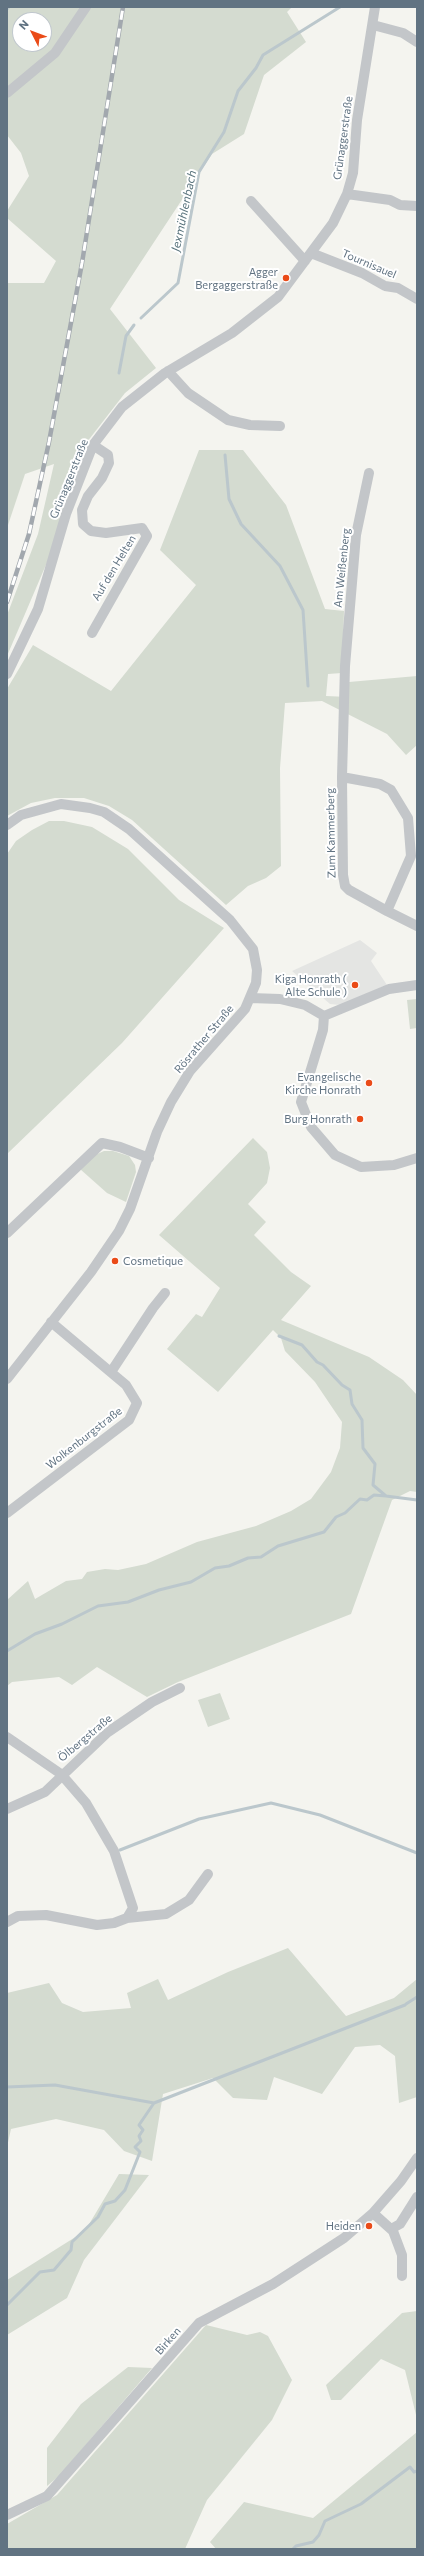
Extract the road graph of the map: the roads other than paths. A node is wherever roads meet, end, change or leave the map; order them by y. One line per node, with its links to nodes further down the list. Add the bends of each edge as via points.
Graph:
1 (86, 7): 5 (street, via 55,53)
2 (375, 7): 3 (street, Grünaggerstraße)
3 (373, 25): 4 (street, via 403,33); 6 (street, Grünaggerstraße)
4 (417, 42)
5 (7, 93)
6 (347, 194): 8 (street); 9 (street, Grünaggerstraße, via 333,222)
7 (251, 201): 9 (street)
8 (417, 206)
9 (308, 257): 10 (street, Tournisauel, via 362,272 385,286 398,288); 11 (street, Grünaggerstraße, via 278,297 263,310 232,333)
10 (417, 300)
11 (168, 371): 12 (street, via 188,393 228,420 250,425); 13 (street, Grünaggerstraße, via 122,407)
12 (280, 426)
13 (93, 445): 15 (street, Auf den Helten, via 108,455 109,463 102,478 88,496 82,515 83,524 91,531 106,533 142,528 147,536); 17 (street, Grünaggerstraße, via 66,514 38,609)
14 (369, 473): 16 (street, Am Weißenberg, via 356,535)
15 (92, 633)
16 (345, 666): 18 (street, Zum Kammerberg)
17 (7, 674)
18 (342, 777): 20 (street, Zum Kammerberg, via 344,886 358,897); 20 (street, Zum Kammerberg, via 380,784 391,790 408,818 411,856)
19 (7, 825): 23 (street, Rösrather Straße, via 21,815 61,804 104,812 129,829 230,920 246,938 256,957 257,970)
20 (387, 911): 21 (street, Zum Kammerberg)
21 (417, 926)
22 (417, 985): 24 (street, via 389,989)
23 (250, 998): 24 (street, via 280,999 305,1005); 25 (street, Rösrather Straße, via 237,1021 186,1076 157,1132)
24 (324, 1016): 26 (street, via 323,1030 301,1102 311,1127 335,1155 361,1167 394,1165)
25 (149, 1158): 27 (street, via 102,1143); 29 (street, Rösrather Straße, via 119,1231 102,1258)
26 (417, 1158)
27 (7, 1233)
28 (165, 1294): 30 (street)
29 (51, 1322): 30 (street, Wolkenburgstraße); 31 (street, Rösrather Straße)
30 (111, 1372): 32 (street, Wolkenburgstraße, via 126,1385 137,1403 129,1420)
31 (7, 1379)
32 (7, 1513)
33 (180, 1688): 35 (street, Ölbergstraße, via 152,1702 108,1732)
34 (7, 1737): 35 (street)
35 (61, 1774): 36 (street, Ölbergstraße, via 45,1792); 38 (street, via 93,1813 114,1851 133,1908)
36 (7, 1809)
37 (208, 1874): 38 (street, via 190,1900 166,1914)
38 (127, 1918): 39 (street, via 97,1925 46,1915 18,1916)
39 (7, 1922)
40 (417, 2158): 42 (street, Birken)
41 (417, 2197): 43 (street, via 400,2224)
42 (373, 2213): 43 (street); 45 (street, Birken, via 313,2260 199,2323 47,2496)
43 (391, 2229): 44 (street, via 402,2255)
44 (402, 2276)
45 (7, 2515)

